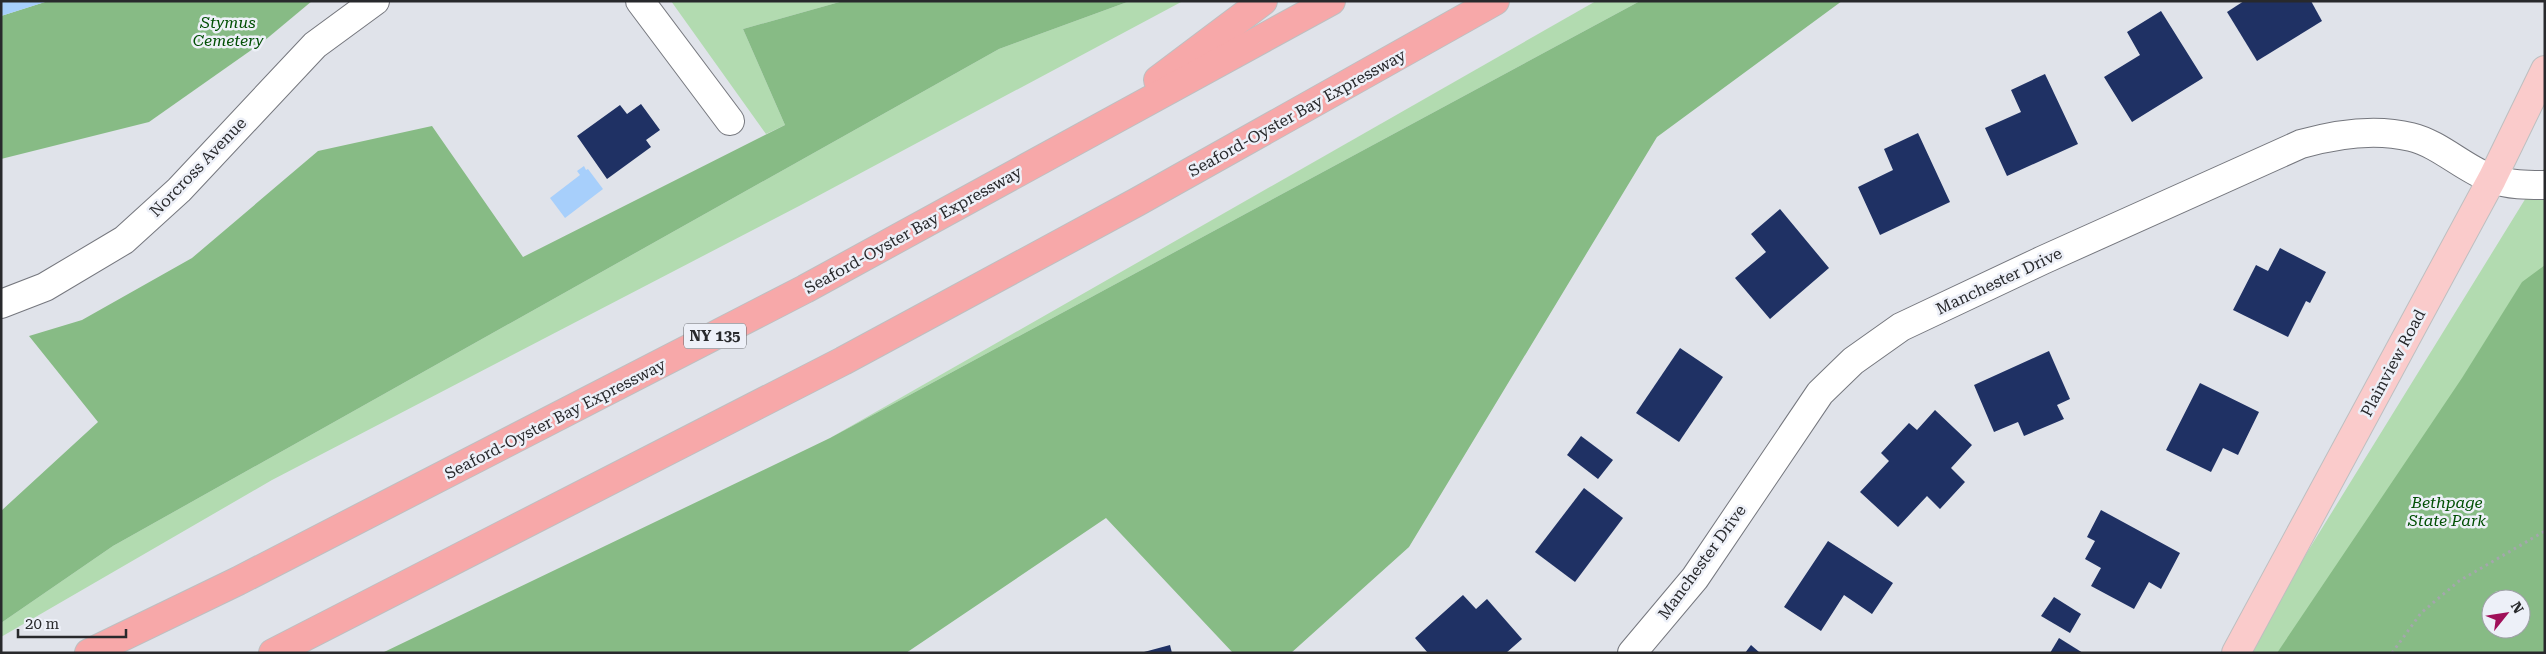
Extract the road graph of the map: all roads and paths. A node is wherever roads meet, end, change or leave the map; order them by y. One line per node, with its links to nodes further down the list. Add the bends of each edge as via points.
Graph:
1 (375, 1): 11 (street, Norcross Avenue, via 315,45 179,190 124,240 46,287)
2 (640, 1): 7 (street)
3 (1263, 1): 8 (highway)
4 (1331, 1): 8 (highway, Seaford-Oyster Bay Expressway / NY 135)
5 (1495, 1): 14 (highway, Seaford-Oyster Bay Expressway, via 1128,206 843,360)
6 (2545, 70): 9 (main road, Plainview Road)
7 (730, 121)
8 (1082, 138): 13 (highway, Seaford-Oyster Bay Expressway / NY 135, via 805,289 544,425)
9 (2492, 179): 10 (street, Manchester Drive); 15 (street, Manchester Drive, via 2412,137 2384,133 2331,136 2301,144 1901,327 1853,361 1820,393 1695,578); 16 (main road, Plainview Road)
10 (2545, 186)
11 (1, 304)
12 (2545, 531): 17 (path, via 2459,581 2421,614)
13 (89, 653)
14 (273, 653)
15 (1632, 653)
16 (2236, 653)
17 (2392, 653)

